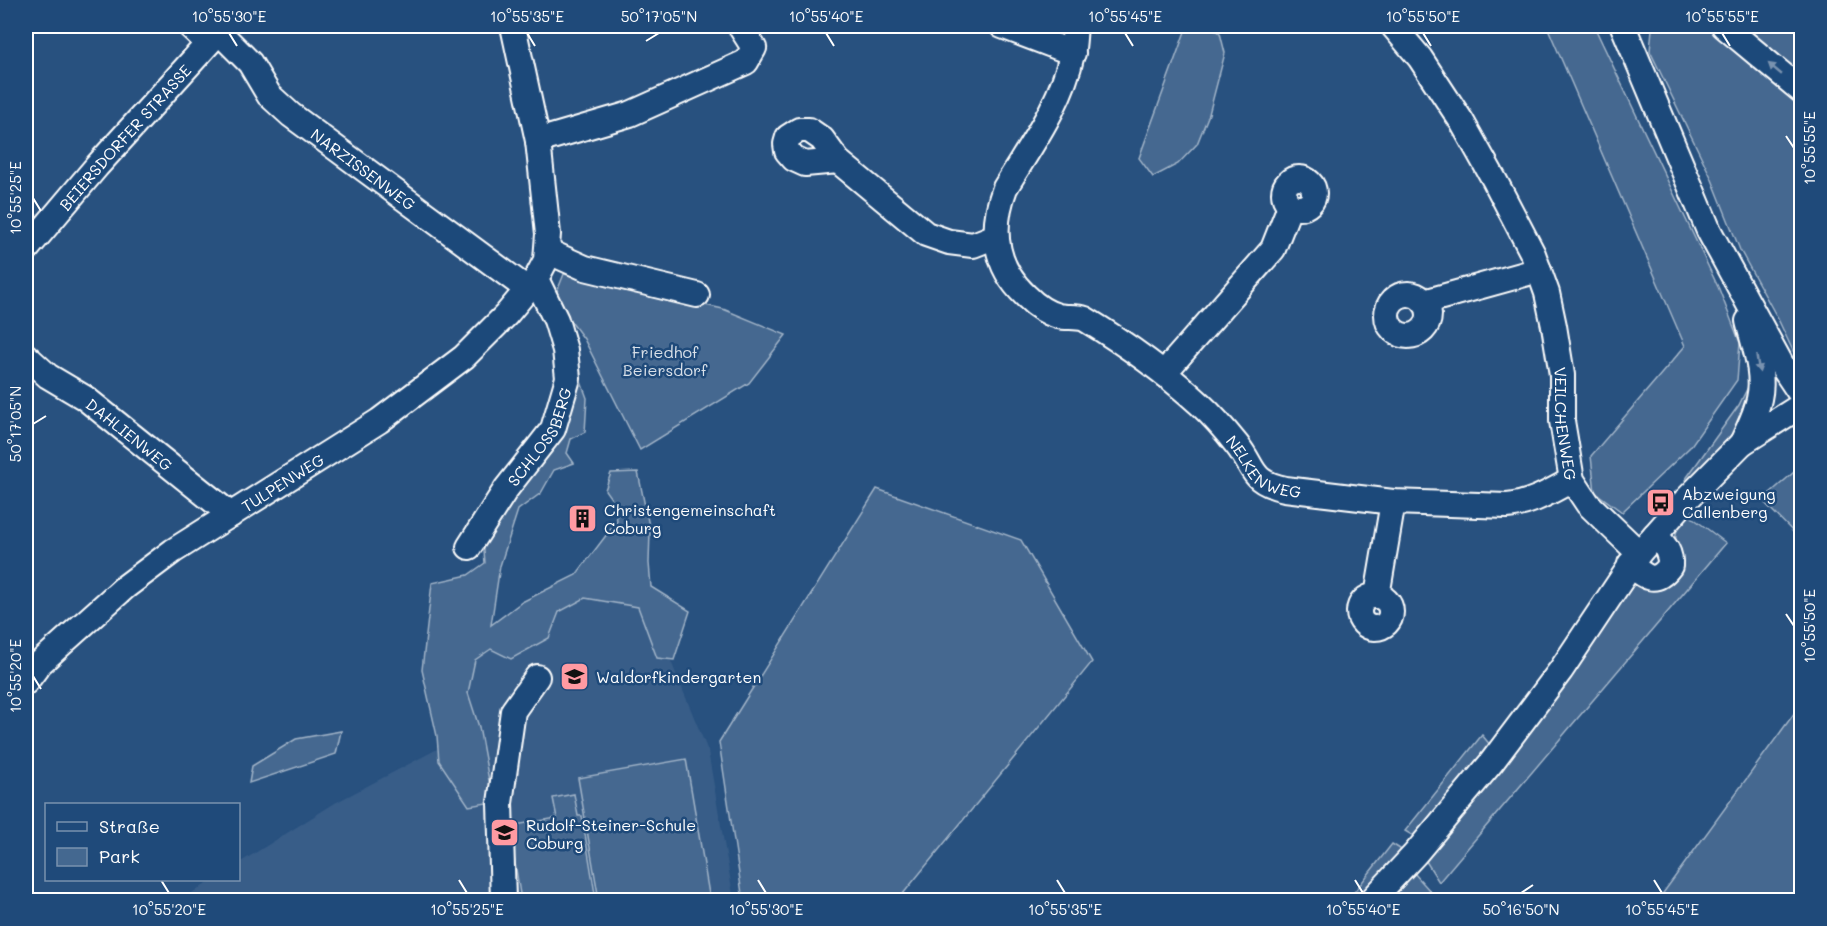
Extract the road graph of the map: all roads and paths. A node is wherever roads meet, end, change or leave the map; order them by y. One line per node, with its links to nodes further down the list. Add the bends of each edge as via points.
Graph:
1 (190, 26): 9 (street, NARZISSENWEG)
2 (513, 26): 12 (street)
3 (740, 26): 12 (street, via 754,48 746,62 630,114)
4 (1002, 26): 10 (street)
5 (1075, 26): 10 (street, NELKENWEG)
6 (1393, 26): 18 (street, VEILCHENWEG, via 1420,57 1462,122)
7 (1625, 26): 20 (street, via 1709,231)
8 (1724, 26): 11 (street, one-way to 8)
9 (217, 33): 16 (street, BEIERSDORFER STRASSE); 19 (street, NARZISSENWEG, via 250,63 269,96 291,115)
10 (1073, 53): 15 (street, NELKENWEG, via 1054,106 1005,188)
11 (1802, 91)
12 (538, 141): 17 (street)
13 (838, 161): 15 (street, via 926,234 973,245)
14 (1290, 206): 24 (street, via 1273,249)
15 (996, 236): 24 (street, NELKENWEG, via 1005,271 1030,300 1058,316 1085,320)
16 (26, 250)
17 (547, 250): 19 (street, via 546,260); 21 (street, via 585,268)
18 (1539, 270): 22 (street); 28 (street, VEILCHENWEG, via 1562,375 1562,421)
19 (531, 284): 30 (street, TULPENWEG, via 464,357 379,421); 31 (street, SCHLOSSBERG, via 556,320 566,350 568,378 553,429 506,489)
20 (1739, 287): 25 (street); 26 (street, one-way to 26, via 1759,367 1760,398)
21 (697, 295)
22 (1424, 302)
23 (26, 356): 30 (street, DAHLIENWEG, via 48,376 86,398)
24 (1164, 373): 29 (street, NELKENWEG, via 1202,406 1238,447 1254,474 1270,486)
25 (1797, 391): 26 (street); 27 (street)
26 (1754, 414): 27 (street)
27 (1742, 443): 32 (street)
28 (1572, 480): 29 (street, NELKENWEG, via 1520,505); 32 (street, VEILCHENWEG, via 1588,504)
29 (1393, 502): 33 (street)
30 (231, 515): 35 (street, TULPENWEG, via 125,586 40,663)
31 (469, 548)
32 (1641, 551): 37 (street, via 1561,670 1491,763)
33 (1377, 596)
34 (537, 677): 36 (street, via 513,711 500,804)
35 (26, 682)
36 (503, 900)
37 (1372, 900)

